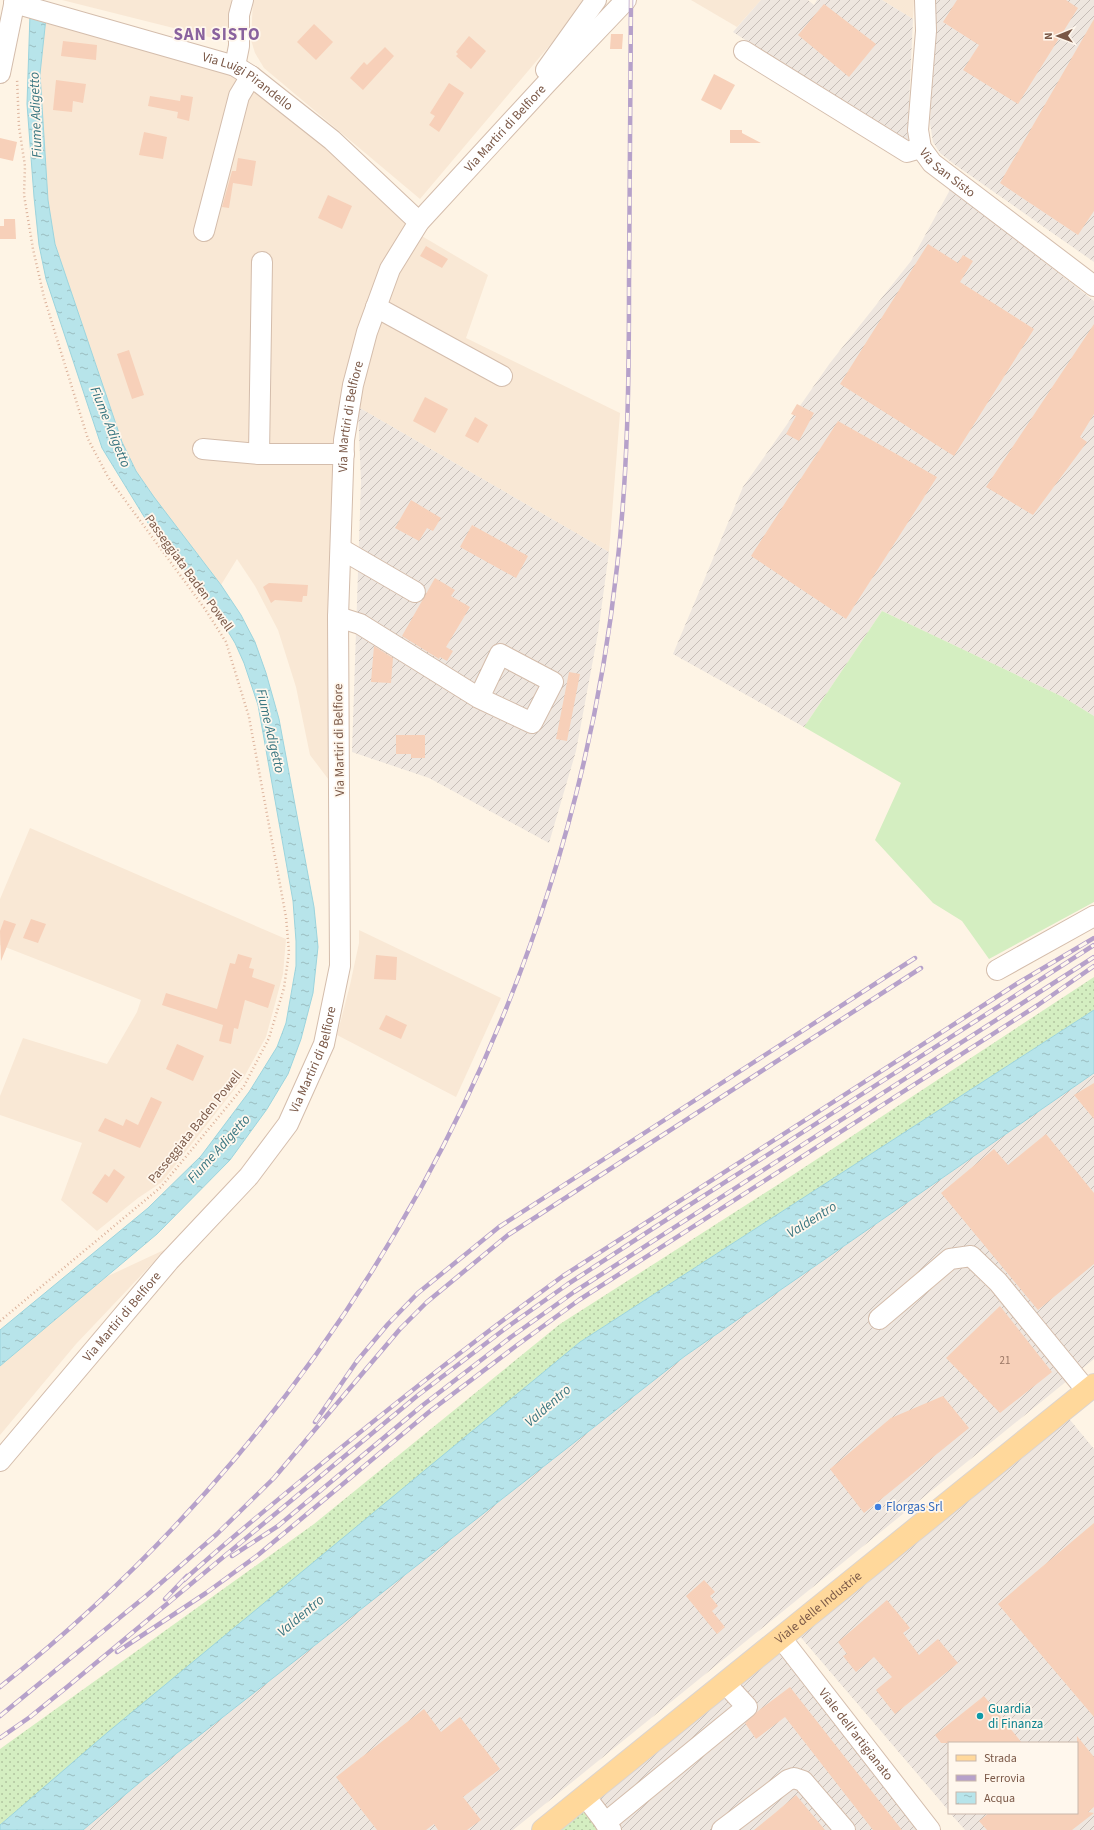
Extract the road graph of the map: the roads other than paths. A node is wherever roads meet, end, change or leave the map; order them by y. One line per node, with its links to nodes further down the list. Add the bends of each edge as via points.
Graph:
1 (243, 0): 7 (street, via 239,15 239,46)
2 (596, 0): 9 (street, via 546,70)
3 (626, 0): 9 (street, Via Martiri di Belfiore)
4 (925, 0): 10 (street, Via San Sisto, via 926,31 918,130)
5 (18, 3): 7 (street, Via Luigi Pirandello); 8 (street)
6 (744, 51): 10 (street, via 907,152)
7 (243, 71): 11 (street, Via Luigi Pirandello, via 332,140); 12 (street, via 239,96)
8 (8, 72)
9 (546, 84): 11 (street, Via Martiri di Belfiore)
10 (921, 148): 14 (street, Via San Sisto, via 932,163)
11 (419, 222): 15 (street, Via Martiri di Belfiore, via 390,269)
12 (204, 231)
13 (262, 262): 18 (street)
14 (1094, 286)
15 (376, 307): 16 (street); 19 (street, Via Martiri di Belfiore, via 354,385 344,440)
16 (502, 376)
17 (203, 449): 18 (street)
18 (259, 454): 19 (street)
19 (344, 454): 20 (street, Via Martiri di Belfiore)
20 (341, 549): 21 (street); 22 (street, Via Martiri di Belfiore)
21 (415, 592)
22 (338, 617): 23 (street, via 360,624); 28 (street, Via Martiri di Belfiore, via 340,966 324,1044 288,1124 248,1176 168,1261)
23 (479, 698)
24 (1094, 916): 25 (street)
25 (996, 970)
26 (878, 1319): 27 (street, via 950,1259 971,1256 998,1282)
27 (1090, 1388): 29 (main road, Viale delle Industrie)
28 (0, 1461)
29 (781, 1638): 30 (main road, Viale delle Industrie); 36 (street, Viale dell'artigianato)
30 (725, 1683): 31 (main road, Viale delle Industrie); 32 (street, via 747,1708)
31 (585, 1796): 32 (street); 33 (main road, Viale delle Industrie)
32 (608, 1826)
33 (543, 1830)
34 (722, 1830): 35 (street, via 794,1778 803,1781)
35 (845, 1830)
36 (930, 1830)

